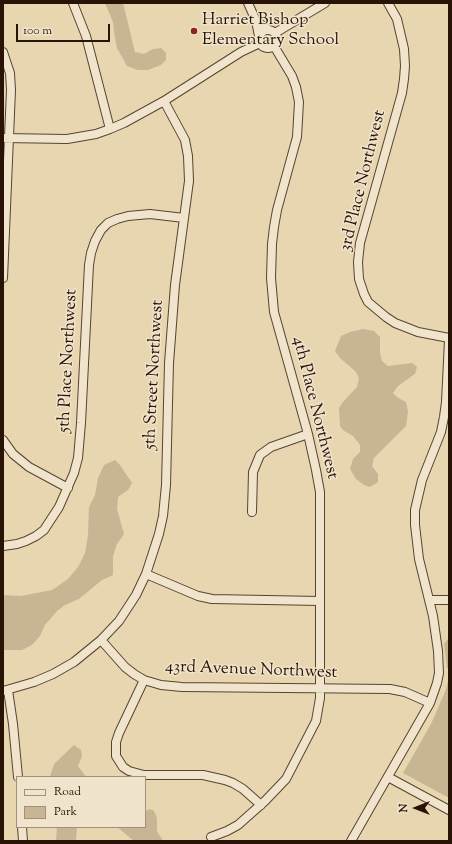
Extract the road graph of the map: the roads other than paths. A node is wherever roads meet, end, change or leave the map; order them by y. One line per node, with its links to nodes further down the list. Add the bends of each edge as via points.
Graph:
1 (73, 3): 11 (street, via 86,36)
2 (248, 3): 5 (street)
3 (325, 3): 6 (street)
4 (388, 3): 15 (street, 3rd Place Northwest, via 397,19 404,49 404,79 360,243 359,279 368,302 386,317 418,332)
5 (256, 21): 6 (street); 7 (street)
6 (272, 32): 7 (street, via 263,31); 8 (street, via 276,40)
7 (260, 40): 8 (street, via 264,47); 10 (street)
8 (274, 46): 16 (street, 4th Place Northwest, via 294,82 300,110 297,137 274,227 272,294 280,334)
9 (3, 52): 12 (street, via 10,73 11,90)
10 (164, 101): 11 (street); 13 (street, 5th Street Northwest, via 187,148 189,182)
11 (110, 129): 12 (street, via 67,139)
12 (6, 138): 14 (street)
13 (184, 218): 18 (street, 5th Place Northwest, via 150,214 116,219 101,230 95,241 89,266 78,458); 21 (street, 5th Street Northwest, via 173,312 164,502 159,534)
14 (3, 278)
15 (449, 339): 22 (street, via 446,402 441,432 422,480 415,510 419,559)
16 (308, 434): 19 (street, via 271,447 260,455 253,472); 24 (street, 4th Place Northwest, via 320,492)
17 (3, 440): 18 (street, via 13,454 29,467)
18 (68, 488): 20 (street, 5th Place Northwest, via 44,530 26,541)
19 (252, 512)
20 (3, 546)
21 (146, 574): 24 (street, via 198,596 212,599); 25 (street, 5th Street Northwest, via 130,605)
22 (430, 600): 23 (street); 29 (street, via 439,664 437,683)
23 (449, 600)
24 (320, 601): 27 (street, 4th Place Northwest)
25 (101, 640): 26 (street, 43rd Avenue Northwest, via 125,667); 28 (street, via 66,667 34,682)
26 (144, 680): 27 (street, 43rd Avenue Northwest, via 182,687); 32 (street, via 116,742 116,756 123,767 136,774 203,775 225,780 243,789)
27 (321, 689): 29 (street, 43rd Avenue Northwest, via 398,690); 32 (street, 4th Place Northwest, via 319,710 312,730 286,779)
28 (5, 690): 30 (street, via 13,724)
29 (430, 703): 31 (street)
30 (18, 776)
31 (388, 777): 33 (street); 37 (street)
32 (261, 805): 35 (street, 4th Place Northwest, via 232,828)
33 (449, 810)
34 (22, 828): 36 (street)
35 (211, 837)
36 (23, 841)
37 (351, 841)

